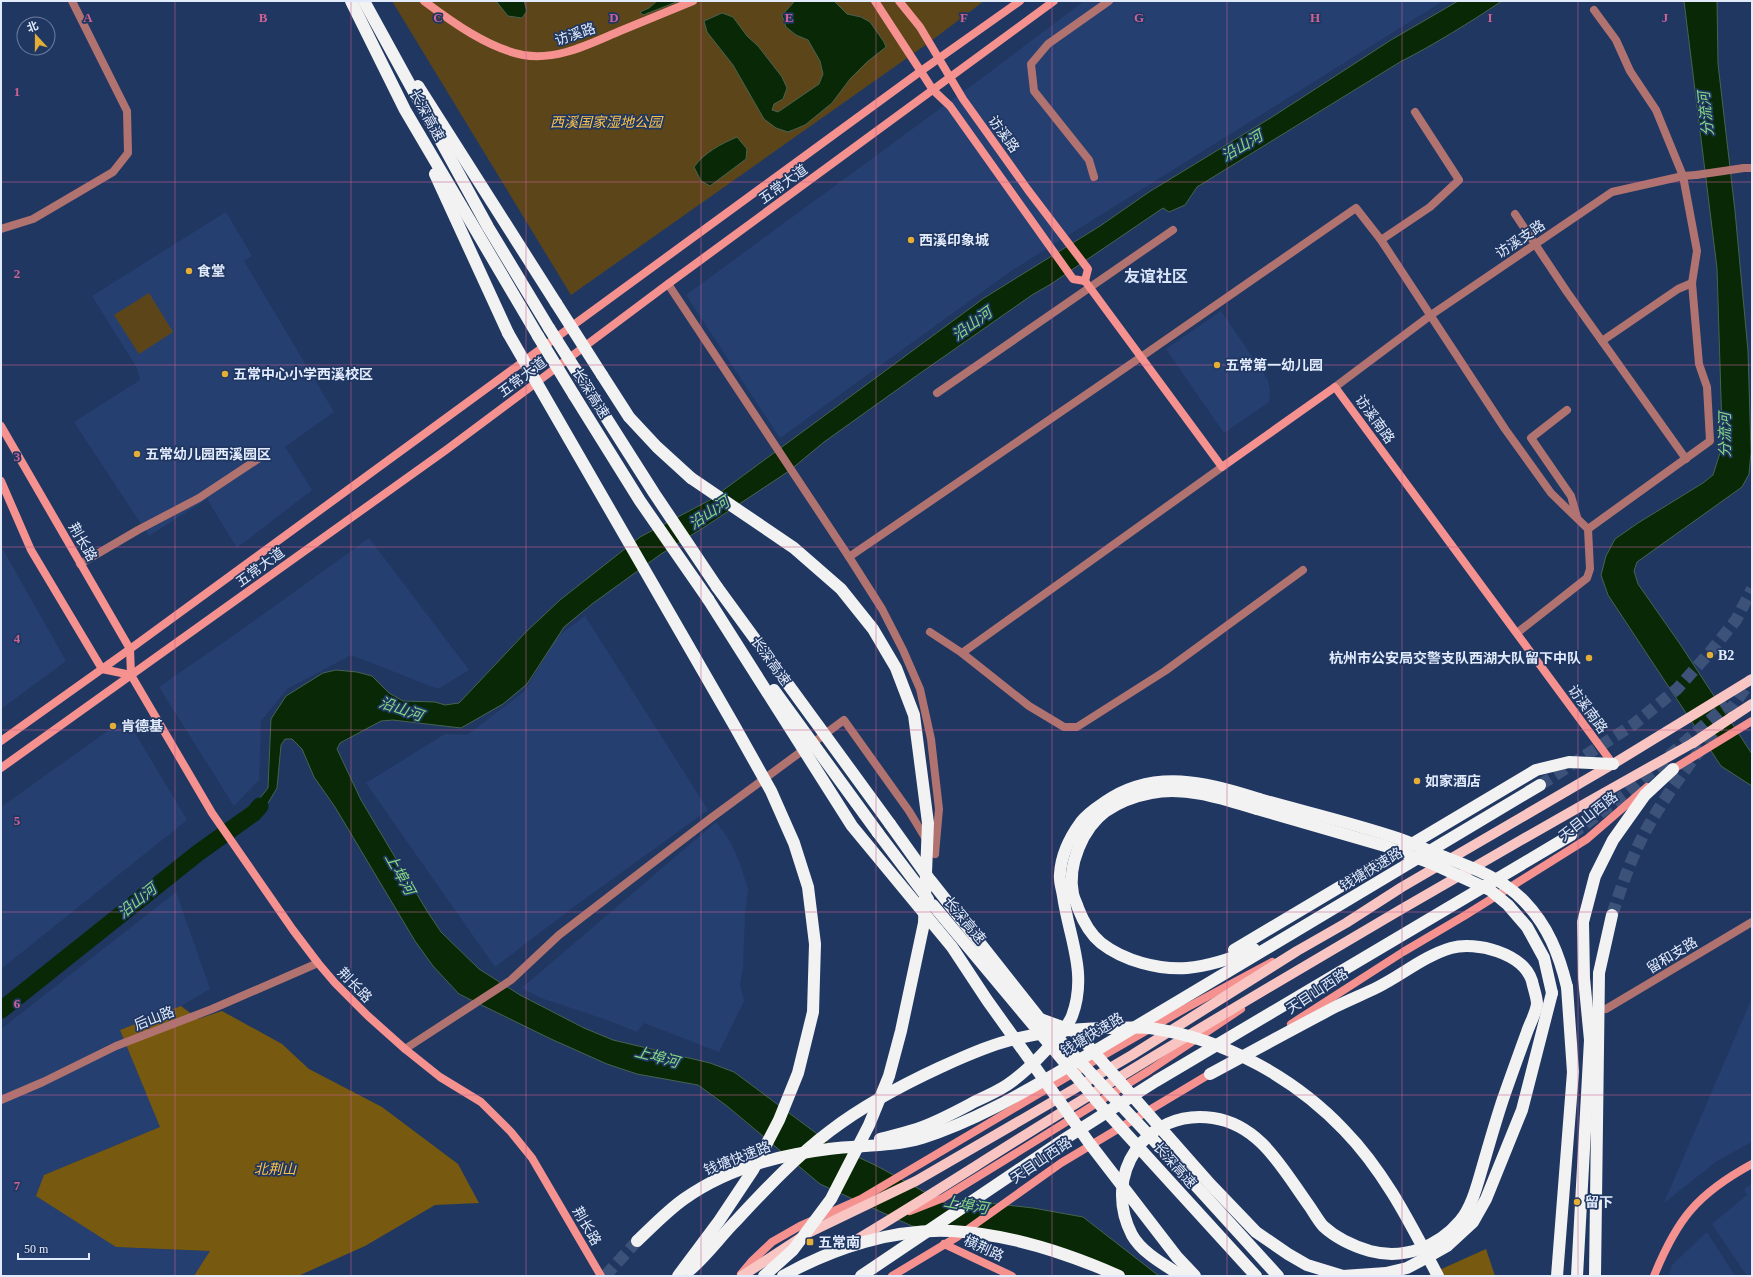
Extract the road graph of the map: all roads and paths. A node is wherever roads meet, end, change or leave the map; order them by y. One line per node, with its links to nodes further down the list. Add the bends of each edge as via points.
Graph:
1 (72, 1): 22 (street, via 127,111 128,153 113,172 34,219)
2 (351, 1): 16 (highway, 长深高速)
3 (364, 1): 70 (highway, 长深高速, bridge, via 488,227 654,493 717,587 931,881); 85 (highway, bridge, via 629,417 691,478 794,548 841,589 873,629 896,668 914,715 928,823 924,923 907,1008 889,1076 869,1125 831,1199 793,1250)
4 (424, 1): 5 (main road, 访溪路, via 449,20 498,46 523,55 549,56 573,50)
5 (693, 1)
6 (875, 1): 13 (main road)
7 (899, 1): 12 (main road, 访溪路, via 920,27)
8 (1020, 1): 12 (main road, 五常大道)
9 (1054, 1): 14 (main road, 五常大道)
10 (1109, 1): 19 (street, via 1048,44 1031,64 1034,91 1089,160)
11 (1594, 10): 20 (street, via 1616,40 1630,71 1656,110)
12 (938, 59): 13 (main road, 五常大道); 14 (main road, 访溪路)
13 (921, 71): 15 (main road); 48 (main road, 五常大道)
14 (950, 79): 15 (main road, 五常大道); 28 (main road, 访溪路, via 1028,190 1088,269)
15 (933, 90): 27 (main road, 五常大道); 28 (main road, via 950,106 1073,279)
16 (406, 110): 45 (highway, 长深高速, bridge, via 574,395 640,501); 81 (highway, bridge, via 508,333 771,791 794,843 808,886 815,944 813,1012 798,1073 779,1120 752,1170 719,1221)
17 (1415, 112): 24 (street, via 1459,180 1430,207)
18 (1748, 168): 20 (street, 访溪支路, bridge)
19 (1094, 176)
20 (1683, 176): 25 (street, 访溪支路, via 1612,192); 26 (street, via 1697,251)
21 (1515, 214): 25 (street)
22 (1, 230)
23 (1172, 230): 28 (street)
24 (1381, 240): 29 (street); 31 (street, via 1356,208)
25 (1535, 244): 29 (street, 访溪支路); 30 (street)
26 (1692, 283): 30 (street, via 1678,289); 37 (street, via 1699,364 1707,387 1710,441)
27 (668, 284): 42 (street); 51 (main road, 五常大道, via 446,450)
28 (1087, 284): 31 (main road); 33 (street)
29 (1431, 315): 32 (street, 访溪支路); 40 (street, via 1551,492)
30 (1602, 341): 37 (street)
31 (1141, 357): 38 (main road); 42 (street)
32 (1335, 387): 38 (main road); 47 (main road, 访溪南路)
33 (937, 392)
34 (1567, 410): 40 (street, via 1531,438 1571,496)
35 (1, 426): 43 (main road, 荆长路)
36 (261, 457): 43 (street, via 199,498)
37 (1686, 459): 41 (street)
38 (1222, 467): 49 (street)
39 (1, 481): 50 (main road, via 31,550)
40 (1577, 518): 41 (street)
41 (1588, 529): 47 (street, via 1590,569 1587,578)
42 (850, 557): 71 (street, via 882,609 920,689 931,739 939,809 935,854 909,811 844,720 559,935 511,980)
43 (80, 564): 48 (main road, 荆长路)
44 (1303, 570): 49 (street, via 1165,671 1077,727 1064,727 1029,706)
45 (708, 599): 93 (highway, bridge, via 852,826 952,947 1090,1144 1177,1257); 94 (highway, 长深高速, bridge, via 933,905 1101,1106)
46 (930, 632): 49 (street)
47 (1517, 634): 56 (main road, 访溪南路)
48 (130, 650): 50 (main road, 五常大道); 51 (main road, 荆长路)
49 (962, 653)
50 (102, 669): 51 (main road); 55 (main road, 五常大道)
51 (131, 675): 57 (main road, 五常大道); 66 (main road, 荆长路, via 212,813)
52 (1752, 679): 56 (main road, 天目山西路)
53 (1752, 704): 68 (main road, 天目山西路, bridge, via 1693,743 1494,854)
54 (1752, 721): 58 (main road, 天目山西路)
55 (1, 742)
56 (1613, 764): 65 (main road, 天目山西路, via 1402,887); 67 (highway, via 1569,762 1536,770 1236,949)
57 (1, 768)
58 (1673, 769): 72 (main road, 天目山西路, via 1640,792 1587,839); 98 (highway, via 1645,795 1613,840 1595,876 1583,922 1584,978 1590,1040)
59 (1540, 785): 63 (highway, 钱塘快速路)
60 (1258, 804): 67 (highway, via 1192,793 1152,793 1123,801 1106,811 1093,824 1079,845 1073,867 1073,894 1084,923 1101,943 1128,958 1156,966); 70 (highway, bridge, via 1385,846 1490,890 1508,905 1527,927 1544,958 1552,993 1522,1110 1486,1199 1472,1222 1447,1246 1407,1268 1386,1273 1343,1276 1307,1266 1251,1227 1076,1032); 74 (highway, via 1230,790 1178,781 1135,786 1113,796 1088,813 1073,833 1064,853 1060,874 1065,909 1076,950 1078,989 1071,1017 1056,1040 1034,1063 1001,1088 923,1127); 97 (highway, bridge, via 1397,838 1467,865 1502,883 1524,901 1550,937 1561,961 1567,987 1572,1072)
61 (1571, 835): 88 (highway, via 1156,1081)
62 (1612, 916): 99 (highway, via 1599,973)
63 (1312, 921): 67 (highway, via 1246,952); 74 (highway, 钱塘快速路, via 1028,1090 968,1120 921,1138 886,1145)
64 (1752, 922): 69 (street, 留和支路)
65 (1346, 923): 76 (main road, 天目山西路, via 1186,1008 905,1174); 76 (main road, 天目山西路, via 1125,1059 916,1181)
66 (318, 963): 71 (main road, 荆长路, via 368,1016); 73 (street, 后山路, via 212,1009 116,1046)
67 (1187, 968)
68 (1268, 988): 77 (main road, 天目山西路); 77 (main road, 天目山西路, via 1220,1024 1156,1066 943,1198)
69 (1606, 1009)
70 (1040, 1018): 95 (highway, 长深高速, bridge)
71 (405, 1050): 80 (main road, 荆长路, via 440,1077 481,1102 511,1132 532,1158)
72 (1210, 1074): 79 (main road, 天目山西路, via 1061,1163); 92 (highway, via 1337,1006 1380,986 1423,960 1453,947 1485,947 1512,957 1530,976 1537,1003 1501,1104 1474,1196 1462,1219 1441,1240 1424,1249 1396,1253 1373,1252 1355,1246 1337,1237 1322,1225 1271,1152 1250,1131 1232,1122 1210,1117 1185,1118 1161,1128 1135,1149 1121,1188 1125,1216 1133,1236 1141,1247)
73 (1, 1100)
74 (851, 1147): 78 (highway, 钱塘快速路, bridge, via 774,1158 739,1170 684,1199)
75 (1752, 1164): 100 (main road, via 1710,1190 1688,1212 1671,1238)
76 (860, 1204): 83 (main road, 天目山西路, via 800,1226 772,1242); 84 (main road, 天目山西路, via 808,1233)
77 (897, 1216): 87 (main road, 天目山西路)
78 (637, 1241)
79 (944, 1244): 89 (main road, 天目山西路); 90 (main road, 横荆路)
80 (600, 1276)
81 (678, 1276)
82 (682, 1276): 96 (highway, bridge, via 804,1152 869,1104 900,1086 968,1055 1009,1040 1089,1029 1124,1028 1156,1029 1206,1042 1242,1056 1288,1083 1317,1104 1345,1130 1393,1193)
83 (739, 1276)
84 (742, 1276)
85 (764, 1276)
86 (784, 1276): 91 (highway, bridge, via 807,1263 865,1241 909,1233 951,1231 999,1236 1092,1264)
87 (794, 1276)
88 (861, 1276)
89 (892, 1276)
90 (1012, 1276)
91 (1119, 1276)
92 (1182, 1276)
93 (1195, 1276)
94 (1256, 1276)
95 (1278, 1276)
96 (1438, 1276)
97 (1557, 1276)
98 (1577, 1276)
99 (1595, 1276)
100 (1654, 1276)

